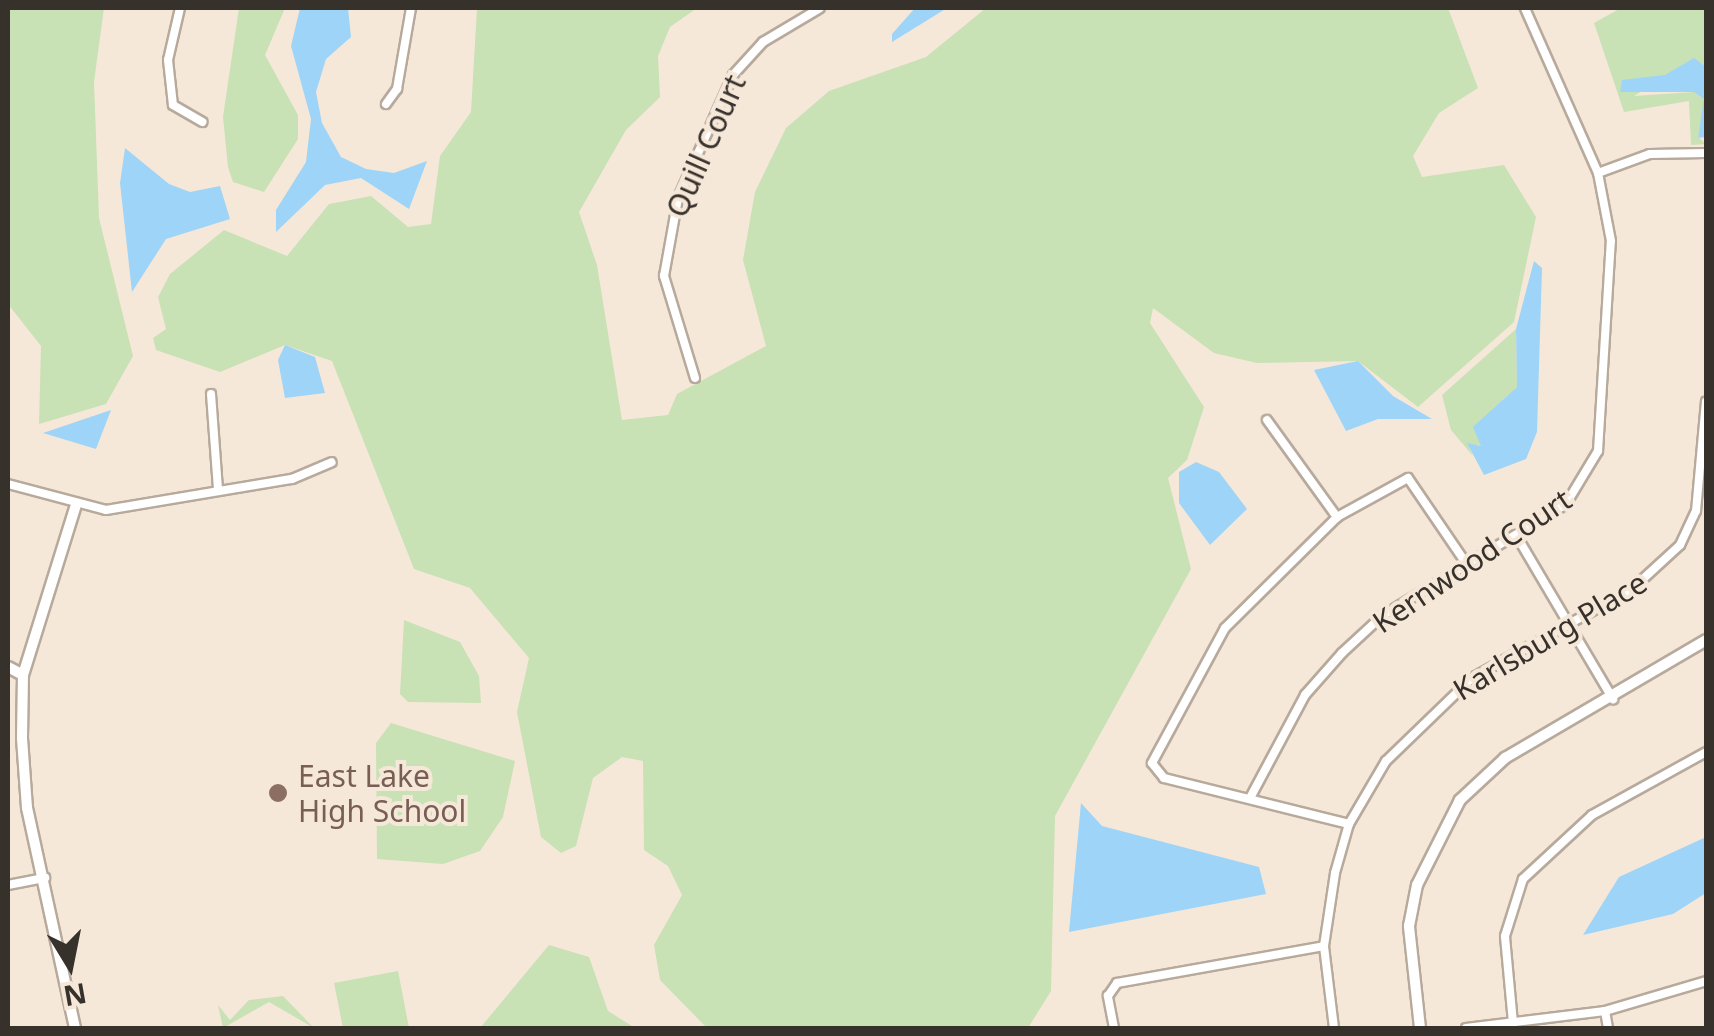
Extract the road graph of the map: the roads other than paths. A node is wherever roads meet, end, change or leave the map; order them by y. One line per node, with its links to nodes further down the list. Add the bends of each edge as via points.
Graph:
1 (180, 8): 6 (street, via 168,60 173,105)
2 (411, 8): 5 (street, via 397,89)
3 (820, 8): 9 (street, Quill Court, via 763,42 733,76 678,198 664,276)
4 (1525, 8): 8 (street, Kernwood Court)
5 (386, 104)
6 (202, 122)
7 (1706, 153): 8 (street, via 1650,154)
8 (1598, 172): 18 (street, Kernwood Court, via 1611,241 1598,451 1579,492)
9 (695, 378)
10 (211, 394): 15 (street)
11 (1706, 401): 20 (street, Karlsburg Place, via 1696,511 1680,545)
12 (1267, 420): 17 (street)
13 (332, 462): 15 (street)
14 (8, 484): 16 (street)
15 (218, 490): 16 (street, via 106,510)
16 (76, 506): 23 (street)
17 (1336, 517): 19 (street, via 1400,480 1416,482); 27 (street, via 1225,628 1152,762 1164,778)
18 (1516, 535): 19 (street, Kernwood Court); 20 (street)
19 (1465, 562): 27 (street, Kernwood Court, via 1342,653 1305,695)
20 (1569, 626): 25 (street); 28 (street, Karlsburg Place, via 1428,713)
21 (1706, 640): 25 (street)
22 (8, 667): 23 (street)
23 (24, 675): 24 (street); 29 (street, via 27,808)
24 (8, 680)
25 (1614, 699): 38 (street, via 1504,758 1460,800 1418,885 1409,926)
26 (1706, 752): 34 (street, via 1592,815 1523,878 1505,936)
27 (1250, 798): 28 (street)
28 (1349, 824): 31 (street, Karlsburg Place)
29 (45, 878): 30 (street); 35 (street)
30 (8, 884)
31 (1324, 946): 36 (street, via 1117,983 1108,996); 37 (street, Karlsburg Place)
32 (1706, 981): 33 (street)
33 (1605, 1011): 34 (street); 40 (street)
34 (1513, 1022): 39 (street)
35 (75, 1028)
36 (1114, 1028)
37 (1334, 1028)
38 (1420, 1028)
39 (1466, 1028)
40 (1608, 1028)

